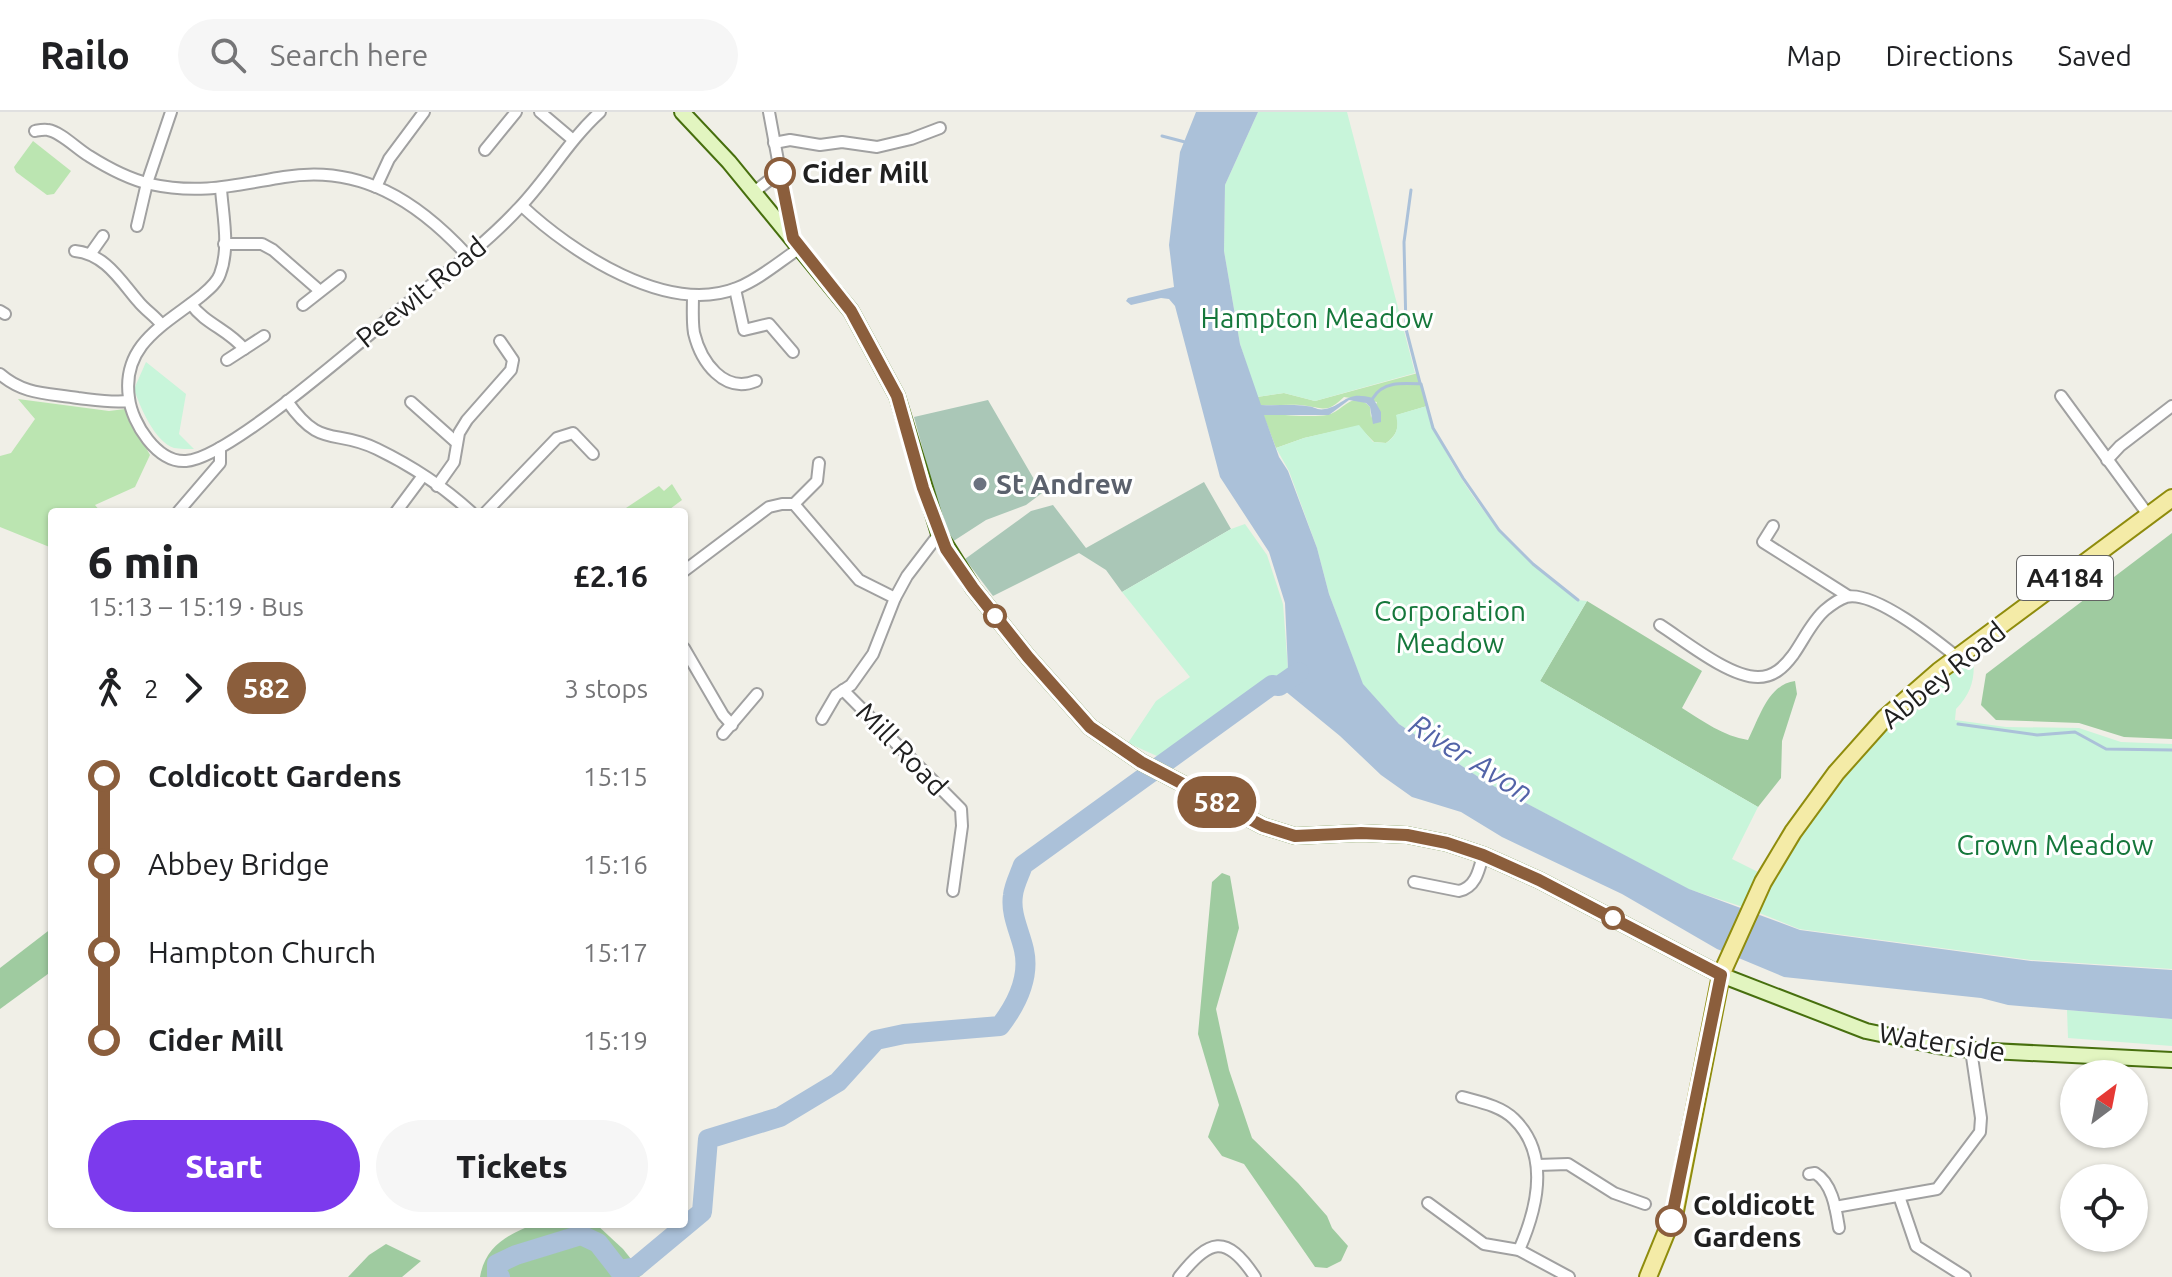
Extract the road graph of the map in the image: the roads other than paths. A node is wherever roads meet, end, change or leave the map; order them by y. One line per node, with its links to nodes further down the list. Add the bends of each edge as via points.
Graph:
1 (171, 112): 14 (street)
2 (424, 112): 15 (street, via 389,159)
3 (516, 112): 12 (street)
4 (540, 112): 10 (street)
5 (600, 112): 10 (street, Peewit Road)
6 (682, 112): 17 (main road, Waterside)
7 (769, 112): 11 (street)
8 (940, 128): 11 (street, via 877,147)
9 (35, 131): 14 (street, via 49,130 106,166)
10 (572, 139): 18 (street, Peewit Road)
11 (774, 143): 13 (street)
12 (485, 150)
13 (779, 167): 17 (street); 21 (street)
14 (147, 183): 16 (street); 19 (street)
15 (376, 187): 16 (street, via 318,175); 25 (street, via 421,211)
16 (221, 189): 22 (street)
17 (754, 192): 21 (main road, Waterside)
18 (522, 206): 25 (street, Peewit Road); 29 (street, via 604,266 647,285)
19 (137, 226)
20 (103, 236): 24 (street)
21 (796, 243): 27 (street); 60 (main road, Waterside, via 851,311 897,396)
22 (224, 244): 28 (street, via 262,244); 30 (street, via 217,281)
23 (75, 251): 24 (street)
24 (91, 253): 32 (street)
25 (467, 255): 42 (street, Peewit Road)
26 (340, 276): 28 (street)
27 (735, 289): 29 (street); 36 (street, via 744,330 769,324)
28 (320, 291): 31 (street)
29 (693, 295): 39 (street, via 694,332 708,364 726,381)
30 (191, 304): 32 (street); 35 (street)
31 (303, 305)
32 (161, 324): 41 (street, via 147,336 132,364)
33 (264, 336): 35 (street)
34 (500, 341): 45 (street, via 513,360 511,370 467,420)
35 (244, 349): 37 (street)
36 (793, 352)
37 (227, 360)
38 (0, 374): 41 (street, via 26,391 44,395)
39 (756, 381)
40 (2061, 396): 48 (street)
41 (129, 401): 46 (street, Peewit Road, via 154,447 172,457 187,461)
42 (287, 401): 46 (street, Peewit Road); 50 (street, via 313,430 376,448)
43 (411, 402): 45 (street)
44 (2172, 406): 48 (street)
45 (457, 443): 51 (street, via 454,462)
46 (220, 448): 54 (street, Peewit Road, via 220,463)
47 (593, 454): 57 (street, via 573,433 557,438)
48 (2107, 460): 58 (street)
49 (819, 463): 53 (street, via 817,481)
50 (422, 477): 51 (street); 55 (street)
51 (437, 486): 56 (street)
52 (2172, 498): 58 (main road, Abbey Road / A4184)
53 (794, 504): 61 (street, via 769,507); 63 (street, via 859,580)
54 (181, 508)
55 (399, 508)
56 (466, 508)
57 (490, 508)
58 (2149, 516): 66 (main road, Abbey Road / A4184)
59 (1773, 526): 62 (street, via 1763,542)
60 (939, 534): 63 (street); 72 (main road, Waterside, via 973,588 1090,727 1141,762 1263,826 1295,836 1407,835)
61 (688, 568)
62 (1848, 596): 64 (street, via 1823,611 1771,676 1740,673); 66 (street, via 1866,598 1895,613)
63 (895, 598): 67 (street, via 873,654 861,675)
64 (1660, 625)
65 (688, 655): 70 (street)
66 (1958, 658): 75 (main road, Abbey Road / A4184, via 1885,718 1836,773 1763,882)
67 (843, 690): 69 (street); 74 (street, Mill Road, via 961,809)
68 (757, 694): 70 (street)
69 (822, 719)
70 (732, 725): 71 (street)
71 (723, 734)
72 (1483, 855): 73 (street, via 1466,890); 75 (main road, Waterside)
73 (1414, 882)
74 (953, 891)
75 (1722, 972): 76 (main road, Waterside, via 1866,1031); 90 (main road, Abbey Road, via 1675,1211)
76 (1971, 1050): 77 (main road, Waterside); 81 (street, via 1980,1132 1937,1189)
77 (2172, 1060)
78 (1462, 1097): 79 (street, via 1515,1119)
79 (1538, 1165): 83 (street, via 1568,1164 1614,1193); 86 (street, via 1537,1195)
80 (1809, 1174): 84 (street, via 1825,1182)
81 (1899, 1196): 84 (street); 91 (street, via 1916,1246)
82 (1428, 1203): 86 (street, via 1484,1244)
83 (1645, 1204)
84 (1835, 1207): 85 (street)
85 (1839, 1228)
86 (1519, 1250): 89 (street)
87 (1179, 1277): 88 (street, via 1199,1253 1214,1246 1235,1252)
88 (1255, 1277)
89 (1569, 1277)
90 (1648, 1277)
91 (1965, 1277)

